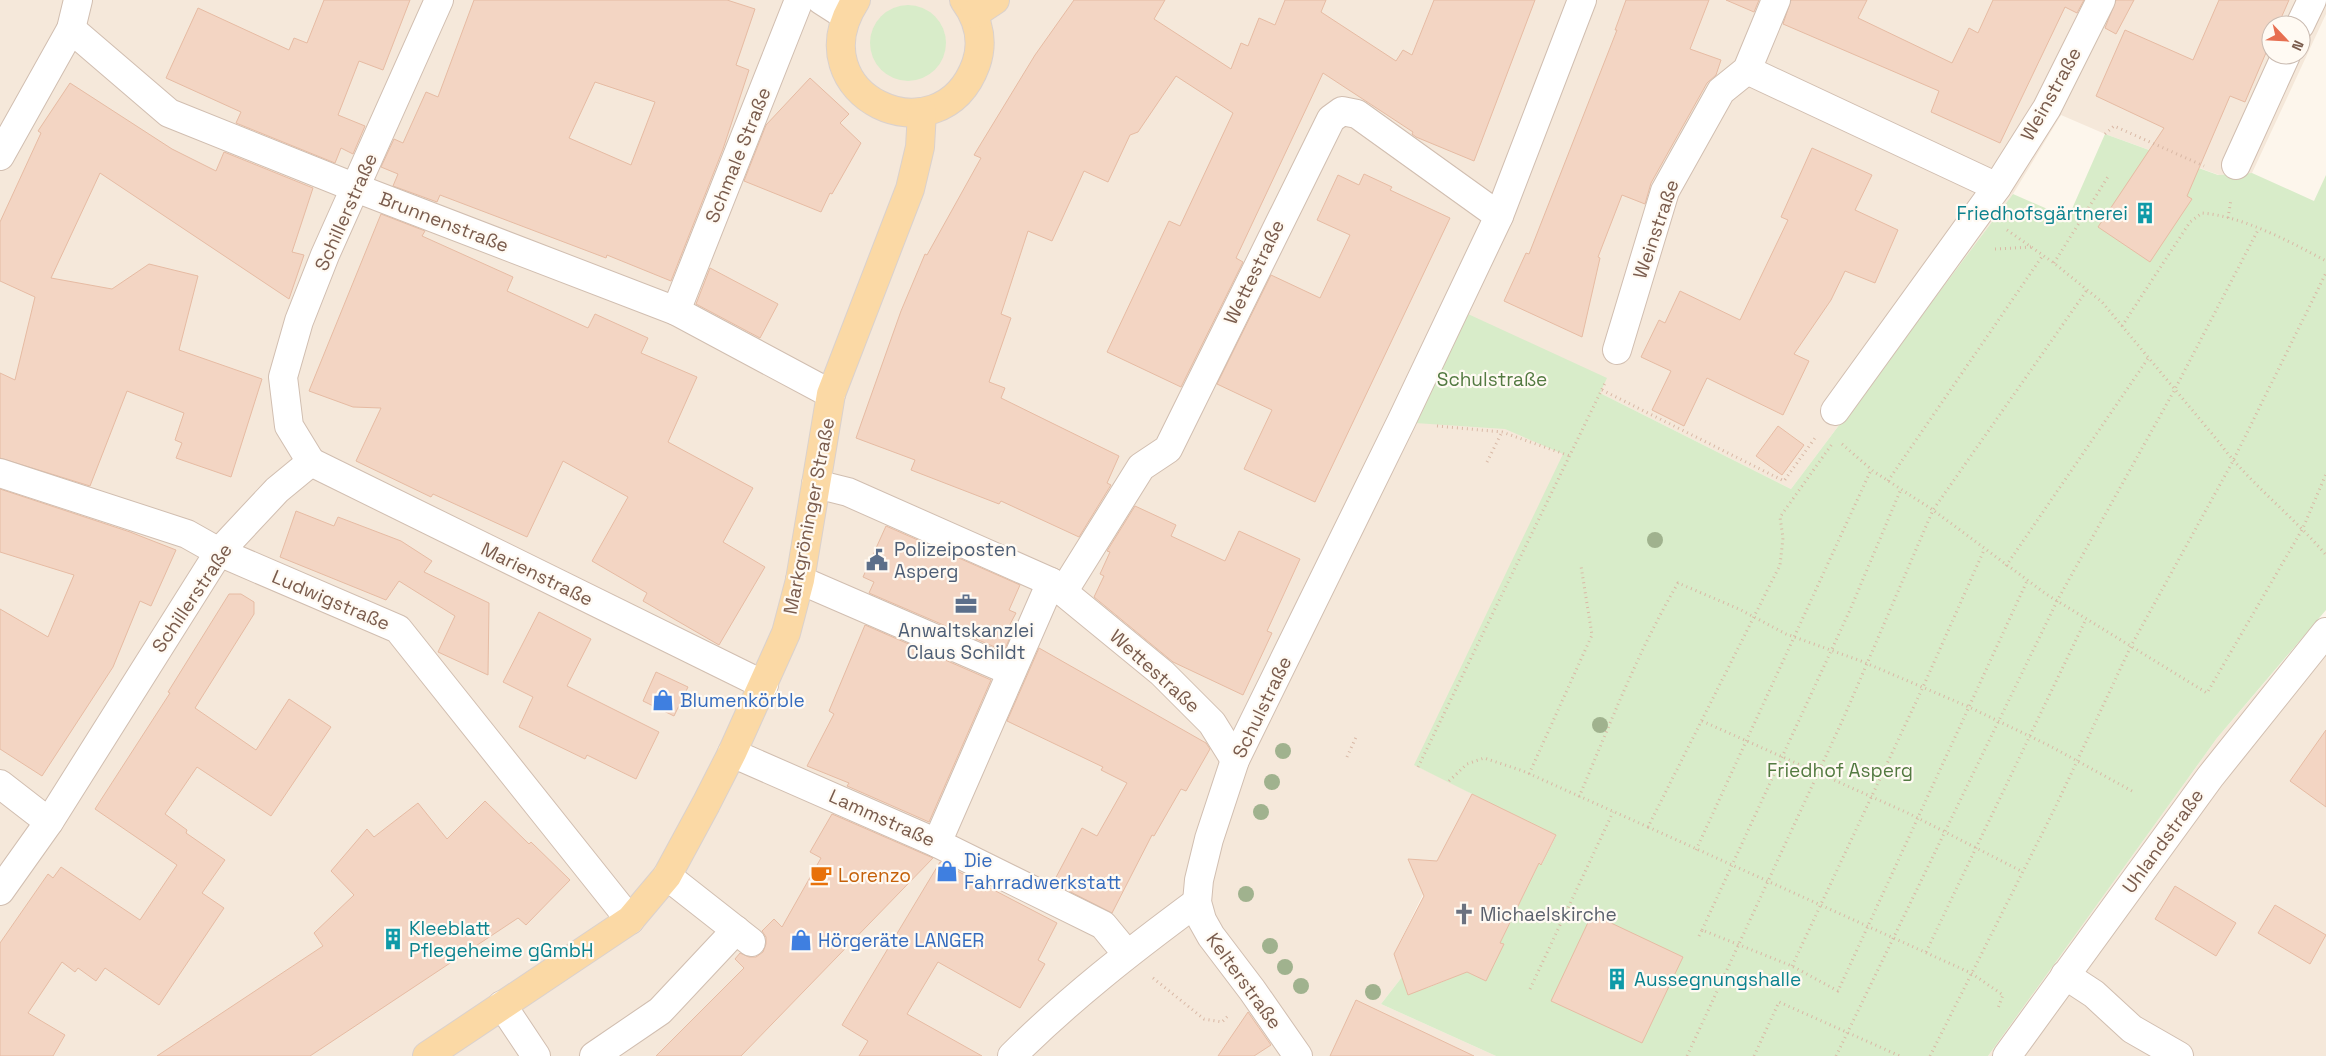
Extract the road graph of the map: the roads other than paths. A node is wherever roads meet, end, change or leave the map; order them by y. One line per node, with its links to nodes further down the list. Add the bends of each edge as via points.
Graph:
1 (78, 0): 12 (street)
2 (439, 0): 19 (street, Schillerstraße)
3 (799, 0): 21 (street, Schmale Straße)
4 (821, 0): 10 (street)
5 (1582, 0): 20 (street, Schulstraße)
6 (1776, 0): 14 (street, Weinstraße)
7 (2101, 0): 18 (street, Weinstraße, via 2047,108)
8 (2312, 0): 11 (street)
9 (977, 5): 15 (main road, via 979,56 971,76 959,93 942,105)
10 (851, 8): 15 (main road, via 840,40 843,65 855,86 874,103 896,112)
11 (2305, 15)
12 (71, 29): 16 (street); 19 (street, Brunnenstraße, via 169,114)
13 (2281, 65): 17 (street)
14 (1747, 70): 18 (street); 22 (street, Weinstraße, via 1722,91 1665,191)
15 (922, 112): 23 (main road, Markgröninger Straße, via 920,146 910,189)
16 (0, 156)
17 (2236, 165)
18 (1997, 187): 24 (street, Weinstraße)
19 (356, 188): 21 (street, Brunnenstraße); 25 (street, Schillerstraße, via 299,321 283,377 289,426)
20 (1499, 216): 30 (street, Wettestraße, via 1357,114 1342,111 1330,119 1168,449 1141,467); 35 (street, Schulstraße)
21 (676, 311): 23 (street, Brunnenstraße)
22 (1617, 350)
23 (831, 394): 27 (main road, Markgröninger Straße)
24 (1835, 411)
25 (311, 462): 28 (street, Schillerstraße, via 277,490); 33 (street, Marienstraße)
26 (0, 473): 28 (street, Ludwigstraße, via 187,534)
27 (816, 484): 29 (main road, Markgröninger Straße); 30 (street, Wettestraße, via 848,492)
28 (219, 552): 37 (street, Schillerstraße); 42 (street, Ludwigstraße, via 398,629)
29 (800, 580): 32 (street); 33 (main road, Markgröninger Straße, via 786,633)
30 (1057, 587): 32 (street, Wettestraße); 35 (street, Wettestraße, via 1162,674 1212,723)
31 (2326, 632): 44 (street, Uhlandstraße, via 2210,777)
32 (1010, 671): 38 (street, Wettestraße)
33 (764, 686): 34 (main road, Markgröninger Straße)
34 (732, 753): 38 (street, Lammstraße); 39 (main road, Markgröninger Straße)
35 (1235, 760): 41 (street, Schulstraße, via 1209,839)
36 (0, 784): 37 (street)
37 (49, 822): 40 (street, Schillerstraße)
38 (937, 843): 43 (street, Lammstraße, via 1103,925)
39 (667, 876): 42 (main road, Markgröninger Straße); 48 (street, via 743,936 660,1010)
40 (0, 892)
41 (1197, 902): 43 (street); 50 (street, Kelterstraße, via 1211,936)
42 (630, 920): 45 (main road, Markgröninger Straße)
43 (1127, 954): 49 (street, via 1045,1023)
44 (2064, 975): 51 (street, Uhlandstraße); 52 (street, via 2094,994 2132,1029)
45 (502, 1006): 46 (main road, Markgröninger Straße); 47 (street)
46 (427, 1056)
47 (536, 1056)
48 (594, 1056)
49 (1012, 1056)
50 (1298, 1056)
51 (2007, 1056)
52 (2179, 1056)

